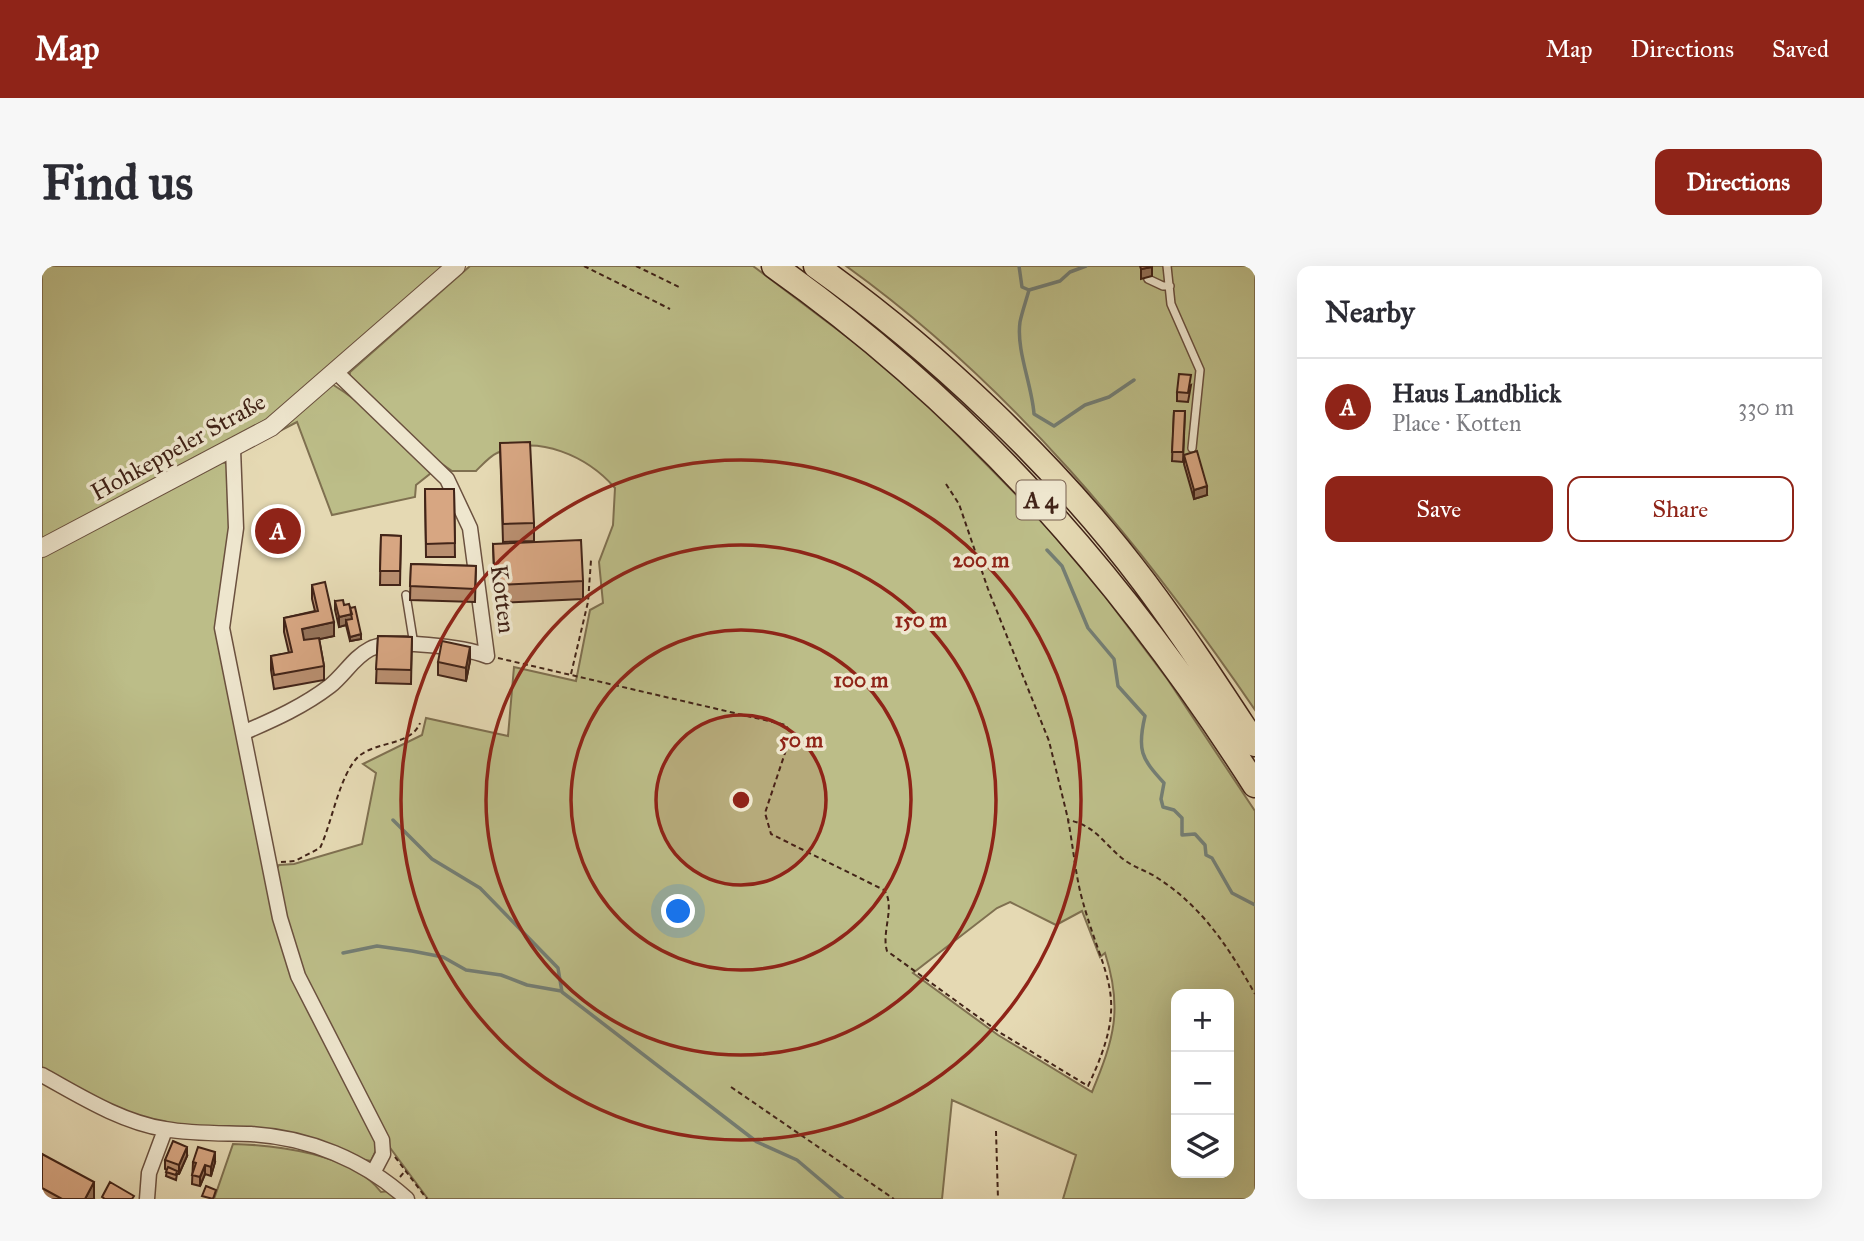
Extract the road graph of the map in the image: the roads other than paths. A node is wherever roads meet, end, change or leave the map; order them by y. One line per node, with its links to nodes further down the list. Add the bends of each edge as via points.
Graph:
1 (456, 266): 7 (street, Hohkeppeler Straße)
2 (774, 266): 15 (highway, A 4, via 925,385 1019,476 1141,619)
3 (816, 266): 14 (highway, A 4, via 941,365 1080,506 1143,581)
4 (1167, 266): 6 (lane)
5 (1148, 279): 6 (lane)
6 (1170, 286): 9 (lane, via 1171,304 1200,369)
7 (336, 372): 8 (street, Hohkeppeler Straße, via 289,415); 12 (street, Kotten, via 447,479 470,528 471,574 487,656 464,649)
8 (233, 449): 10 (street, Hohkeppeler Straße); 13 (street, via 236,528 222,628)
9 (1192, 449)
10 (42, 548)
11 (406, 595): 12 (lane)
12 (414, 646): 13 (street, Kotten, via 371,648 305,704)
13 (245, 732): 18 (street, via 288,954 384,1147)
14 (1255, 744)
15 (1255, 785)
16 (42, 1075): 17 (street, via 117,1114)
17 (165, 1130): 18 (street, via 299,1141); 19 (street, via 149,1174)
18 (373, 1173): 20 (street)
19 (148, 1199)
20 (407, 1199)

